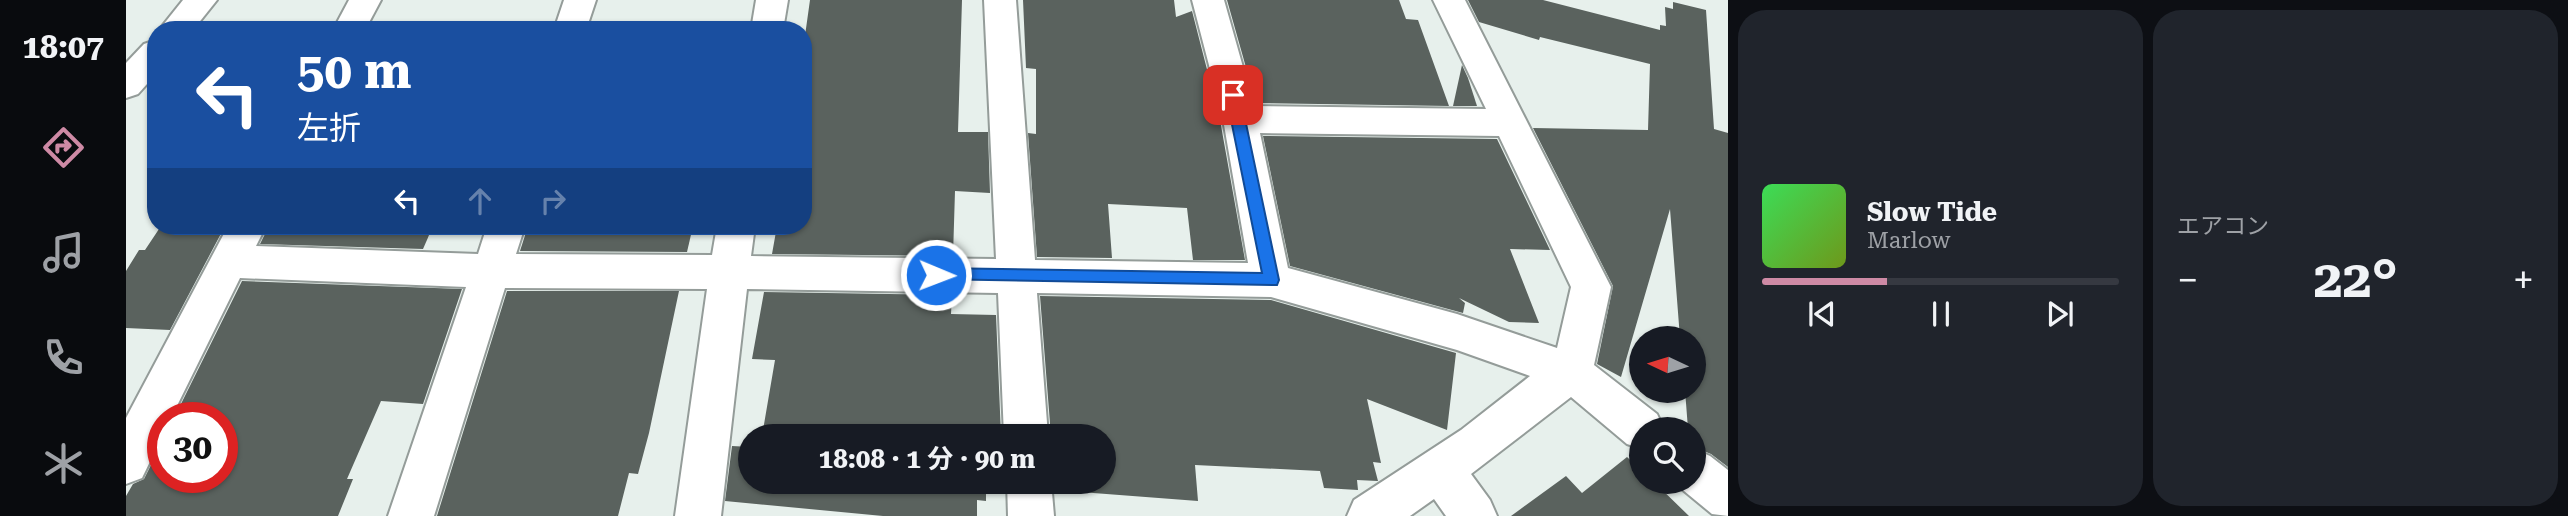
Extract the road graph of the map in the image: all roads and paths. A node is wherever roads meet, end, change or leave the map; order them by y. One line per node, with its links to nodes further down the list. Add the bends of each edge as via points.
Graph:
1 (201, 0): 8 (street)
2 (365, 0): 9 (street)
3 (580, 0): 10 (street)
4 (772, 0): 11 (street)
5 (1000, 0): 22 (street)
6 (1208, 0): 14 (street)
7 (1449, 0): 15 (street)
8 (184, 21)
9 (354, 21)
10 (573, 21)
11 (768, 21)
12 (147, 62): 13 (street)
13 (126, 85)
14 (1240, 119): 15 (street); 23 (street)
15 (1507, 123): 24 (street, via 1591,287)
16 (242, 235): 19 (street)
17 (503, 235): 20 (street)
18 (735, 235): 21 (street)
19 (228, 261): 20 (street); 27 (street)
20 (491, 271): 21 (street); 32 (street)
21 (729, 272): 22 (street); 33 (street)
22 (1014, 275): 23 (street); 26 (street)
23 (1271, 280): 24 (street, via 1457,332)
24 (1572, 372): 25 (street); 28 (street)
25 (1629, 418)
26 (1025, 424)
27 (126, 463)
28 (1440, 470): 35 (street); 36 (street)
29 (1706, 481): 31 (street)
30 (1030, 494): 34 (street)
31 (1728, 498)
32 (411, 516)
33 (698, 516)
34 (1031, 516)
35 (1370, 516)
36 (1474, 516)

